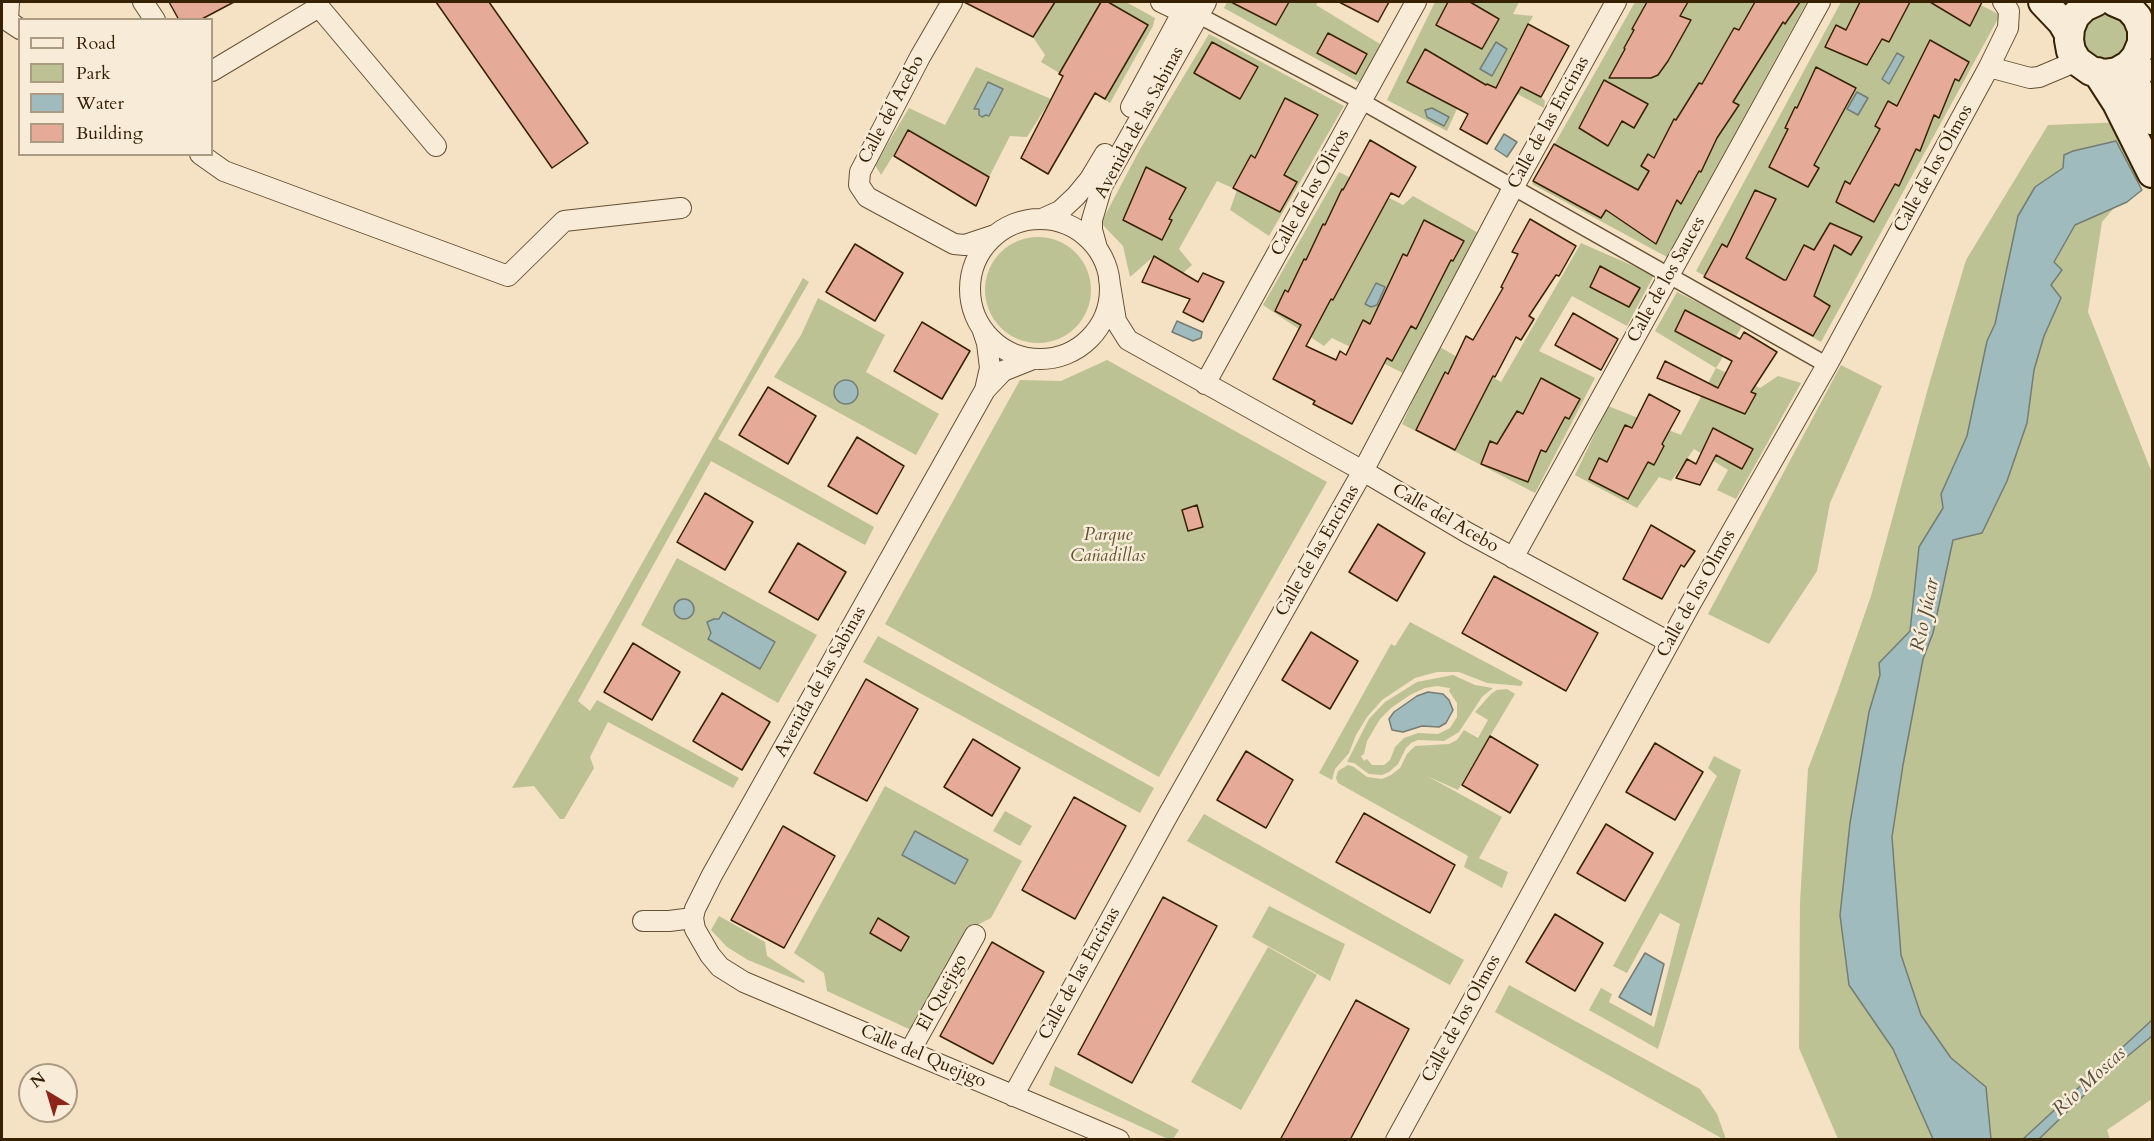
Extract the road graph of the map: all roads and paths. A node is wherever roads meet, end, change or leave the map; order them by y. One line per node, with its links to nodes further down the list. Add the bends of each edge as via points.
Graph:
1 (9, 2): 14 (street, via 8,21)
2 (143, 2): 13 (street)
3 (952, 2): 30 (street, Calle del Acebo, via 860,172 859,185 867,197)
4 (1161, 2): 12 (street)
5 (1416, 2): 21 (street, Calle de los Olivos)
6 (1616, 2): 26 (street, Calle de las Encinas)
7 (1820, 2): 32 (street, Calle de los Sauces)
8 (2003, 2): 18 (street, Calle de los Olmos, via 2009,11 2008,28)
9 (2043, 2): 15 (main road)
10 (2095, 2): 15 (main road, via 2079,11)
11 (2124, 2): 16 (main road)
12 (1194, 8): 21 (street); 28 (street, Avenida de las Sabinas, via 1090,179 1060,212); 31 (street, Avenida de las Sabinas, via 1102,186 1092,220)
13 (154, 18)
14 (18, 28)
15 (2069, 34): 19 (main road, via 2072,51)
16 (2149, 36): 17 (main road, via 2140,50)
17 (2138, 66): 19 (main road, via 2111,73); 22 (main road)
18 (1989, 67): 19 (street, via 2030,78); 39 (street, Calle de los Olmos)
19 (2087, 67): 22 (main road, via 2111,93)
20 (213, 70): 23 (street, via 320,7)
21 (1362, 101): 26 (street); 40 (street, Calle de los Olivos)
22 (2141, 115): 25 (main road)
23 (436, 146)
24 (203, 156): 27 (street, via 224,171 508,276 564,221)
25 (2152, 173)
26 (1513, 188): 32 (street); 42 (street, Calle de las Encinas)
27 (681, 208)
28 (1042, 219): 29 (street, via 1014,225); 31 (street, via 1071,224)
29 (997, 235): 30 (street, via 965,245); 34 (street, via 978,257)
30 (954, 244): 34 (street, via 966,261)
31 (1096, 248): 33 (street)
32 (1669, 277): 39 (street); 43 (street, Calle de los Sauces)
33 (1109, 279): 36 (street, via 1116,321); 37 (street, via 1106,313 1095,332)
34 (970, 288): 35 (street, via 973,309)
35 (982, 328): 38 (street, via 1005,350); 41 (street, Avenida de las Sabinas, via 990,368)
36 (1128, 340): 37 (street, via 1106,339); 40 (street, Calle del Acebo)
37 (1080, 346): 38 (street, via 1062,355)
38 (1033, 359): 41 (street, Avenida de las Sabinas, via 1003,371)
39 (1827, 365): 44 (street, Calle de los Olmos)
40 (1205, 384): 42 (street, Calle del Acebo)
41 (985, 390): 45 (street, Avenida de las Sabinas, via 712,875)
42 (1364, 471): 43 (street, Calle del Acebo); 49 (street, Calle de las Encinas)
43 (1513, 558): 44 (street, Calle del Acebo)
44 (1669, 642): 51 (street, Calle de los Olmos)
45 (693, 918): 46 (street); 48 (street, Calle del Quejigo, via 702,943 720,967 744,982)
46 (643, 921)
47 (975, 935): 48 (street, El Quejigo)
48 (910, 1052): 49 (street, Calle del Quejigo)
49 (1013, 1096): 50 (street, Calle del Quejigo)
50 (1119, 1140)
51 (1396, 1140)

